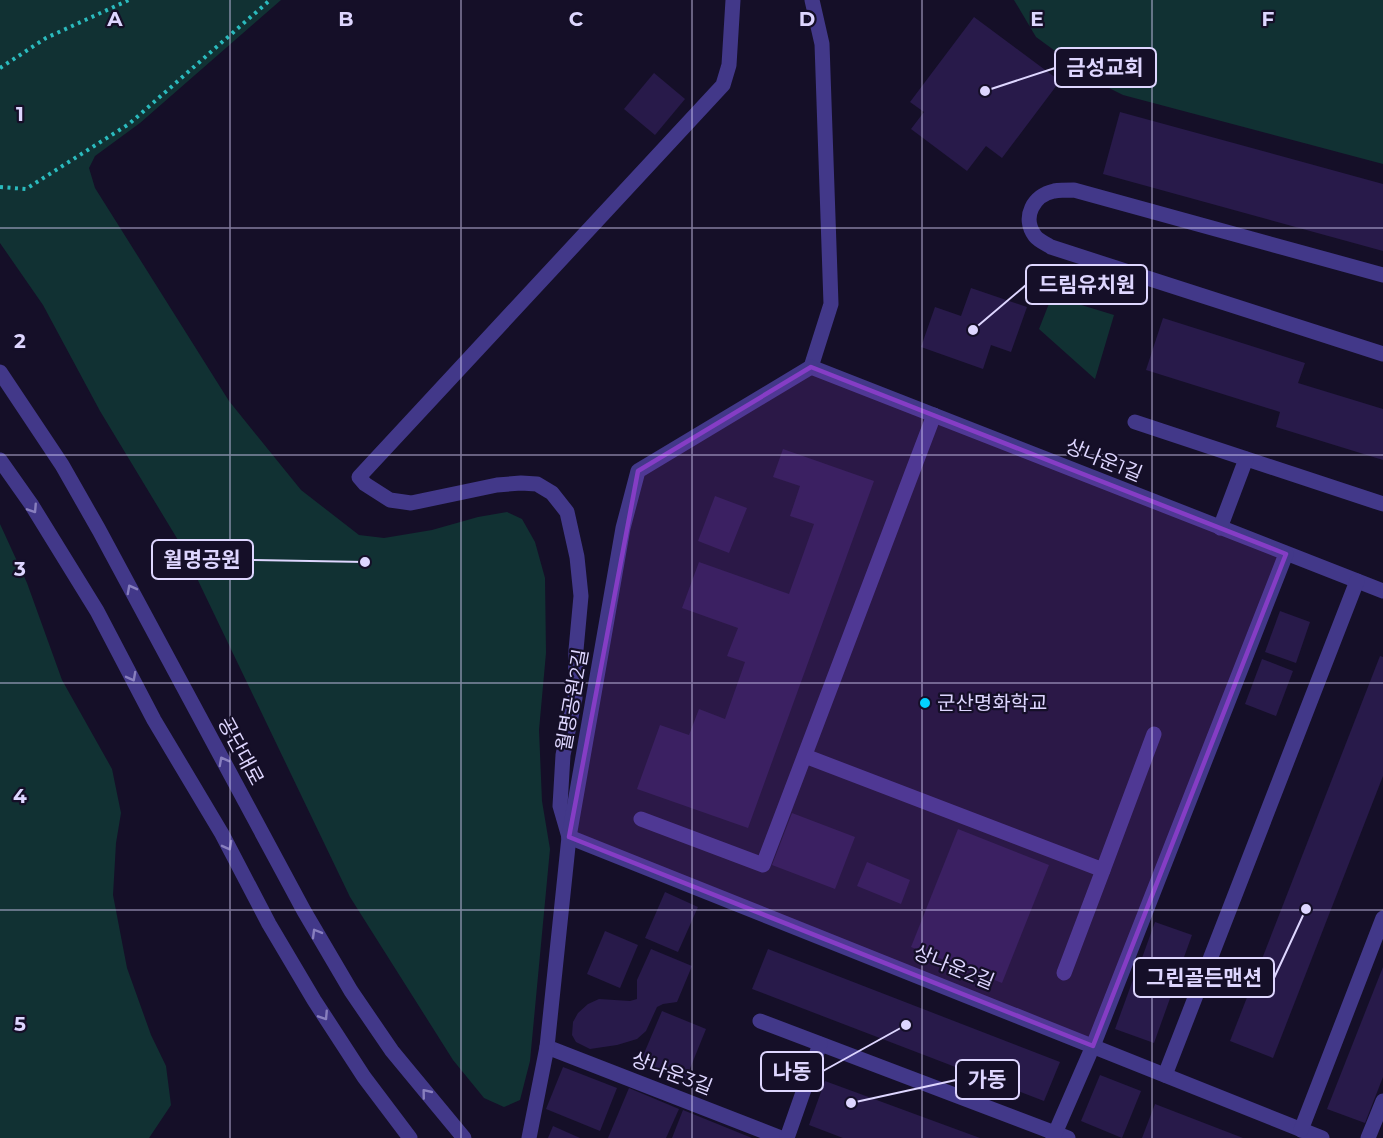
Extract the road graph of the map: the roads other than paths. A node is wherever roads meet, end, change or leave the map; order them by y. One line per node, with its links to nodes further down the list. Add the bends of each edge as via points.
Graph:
1 (733, 0): 19 (street, via 729,65 723,85 359,477 390,500 411,503 497,485 537,484 552,493 567,512 581,596 575,698 563,755 560,806)
2 (812, 0): 5 (street, via 822,44 831,304)
3 (1383, 275): 4 (street, via 1074,190 1038,197 1030,209 1035,236 1051,247)
4 (1383, 354)
5 (811, 367): 7 (street, 상나운1길); 19 (street, 월명공원2길, via 638,471 623,528)
6 (0, 372): 32 (street, 공단대로, one-way to 6, via 392,1051 351,991 94,521)
7 (934, 415): 12 (street, 상나운1길); 17 (street)
8 (1135, 422): 9 (street)
9 (1246, 459): 11 (street); 12 (street)
10 (0, 460): 31 (street, one-way to 31, via 97,611 154,720 314,1000)
11 (1383, 504)
12 (1220, 528): 13 (street, 상나운1길)
13 (1286, 554): 14 (street, 상나운1길); 25 (street)
14 (1357, 581): 15 (street, 상나운1길); 27 (street)
15 (1383, 591)
16 (1154, 734): 20 (street)
17 (805, 756): 18 (street, via 763,865); 20 (street)
18 (641, 819)
19 (569, 837): 25 (street, 상나운2길); 26 (street, 월명공원2길)
20 (1103, 870): 22 (street)
21 (1383, 918): 29 (street)
22 (1064, 973)
23 (760, 1021): 24 (street)
24 (820, 1044): 30 (street); 35 (street)
25 (1093, 1046): 27 (street, 상나운2길); 30 (street)
26 (547, 1047): 33 (street, 월명공원2길); 34 (street, 상나운3길)
27 (1165, 1075): 29 (street, 상나운2길)
28 (1383, 1101): 37 (street)
29 (1301, 1130): 36 (street, 상나운2길)
30 (1059, 1136)
31 (410, 1138)
32 (464, 1138)
33 (529, 1138)
34 (781, 1138)
35 (787, 1138)
36 (1322, 1138)
37 (1368, 1138)

